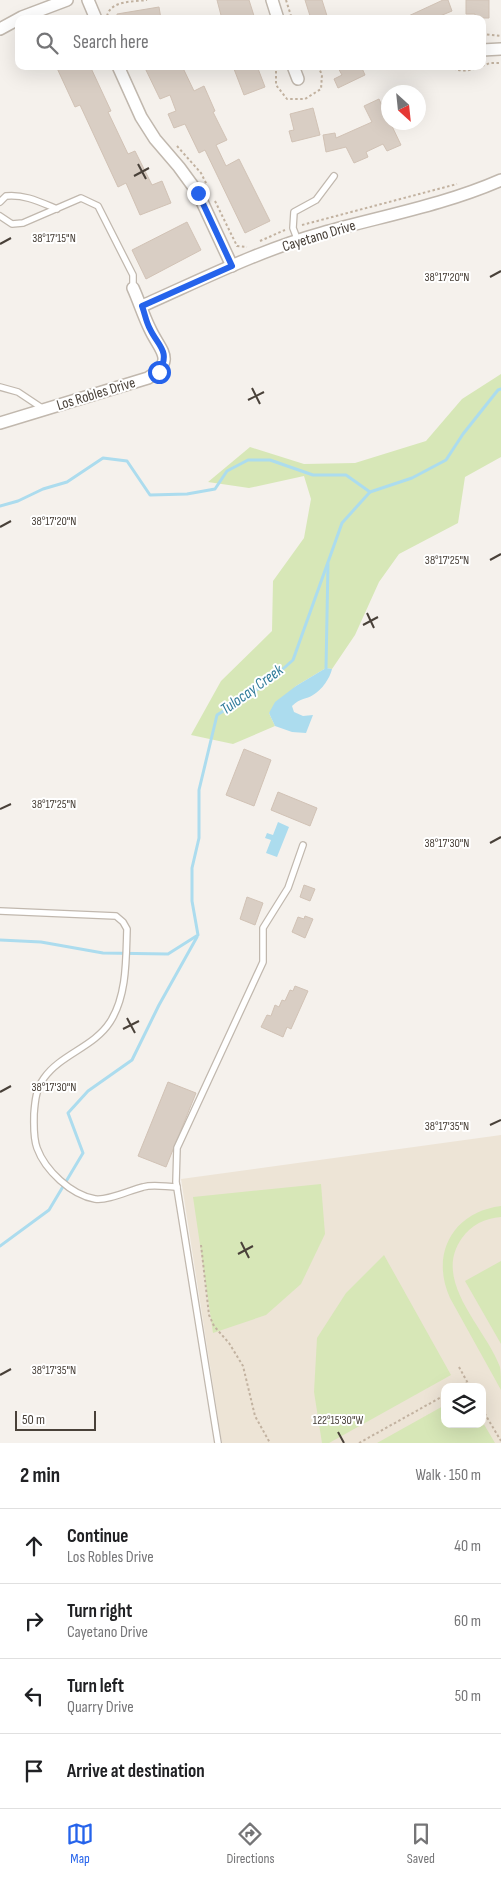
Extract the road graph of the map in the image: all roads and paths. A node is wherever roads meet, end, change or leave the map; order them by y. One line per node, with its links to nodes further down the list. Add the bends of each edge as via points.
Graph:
1 (67, 0): 6 (street)
2 (88, 0): 7 (street)
3 (147, 0): 8 (path, via 115,5)
4 (272, 0): 9 (street)
5 (286, 0): 10 (path)
6 (25, 15)
7 (94, 15)
8 (108, 15)
9 (277, 15)
10 (291, 15)
11 (15, 20): 12 (street)
12 (0, 29)
13 (486, 34): 14 (path)
14 (501, 36)
15 (501, 49): 16 (street)
16 (486, 50)
17 (501, 63): 18 (path)
18 (486, 64)
19 (120, 70): 35 (street, via 142,119 198,193)
20 (295, 70): 23 (street)
21 (455, 70): 22 (path)
22 (474, 70)
23 (298, 79)
24 (173, 141): 28 (path, via 202,173)
25 (334, 176): 33 (lane, via 316,200 294,212)
26 (501, 180): 34 (street, Cayetano Drive, via 448,200)
27 (464, 182): 33 (path)
28 (210, 190)
29 (214, 199): 33 (path, via 237,246 246,248)
30 (0, 202): 31 (lane, via 6,196 17,195)
31 (57, 209): 32 (lane, via 23,223 12,224); 36 (lane, via 81,198 98,206 133,275)
32 (0, 216)
33 (293, 228): 34 (lane)
34 (298, 241): 35 (street, Cayetano Drive)
35 (232, 266): 37 (street, Cayetano Drive)
36 (133, 288): 37 (street, Los Robles Drive)
37 (142, 306): 39 (street, Los Robles Drive, via 150,330 165,355 159,372)
38 (0, 387): 39 (lane, via 18,392)
39 (46, 410): 40 (street, Los Robles Drive)
40 (0, 423)
41 (303, 845): 43 (lane, via 288,888 263,928 263,962 177,1148)
42 (0, 911): 43 (lane, via 116,916 125,924 120,1004 99,1036 44,1077 34,1103 34,1134 48,1167 74,1190 97,1199 150,1185)
43 (177, 1188): 50 (lane)
44 (201, 1245): 51 (path, via 209,1315 243,1366 255,1416)
45 (459, 1367): 46 (path)
46 (468, 1383)
47 (441, 1397): 52 (path)
48 (486, 1415): 49 (path)
49 (501, 1442)
50 (218, 1443)
51 (270, 1443)
52 (359, 1443)

